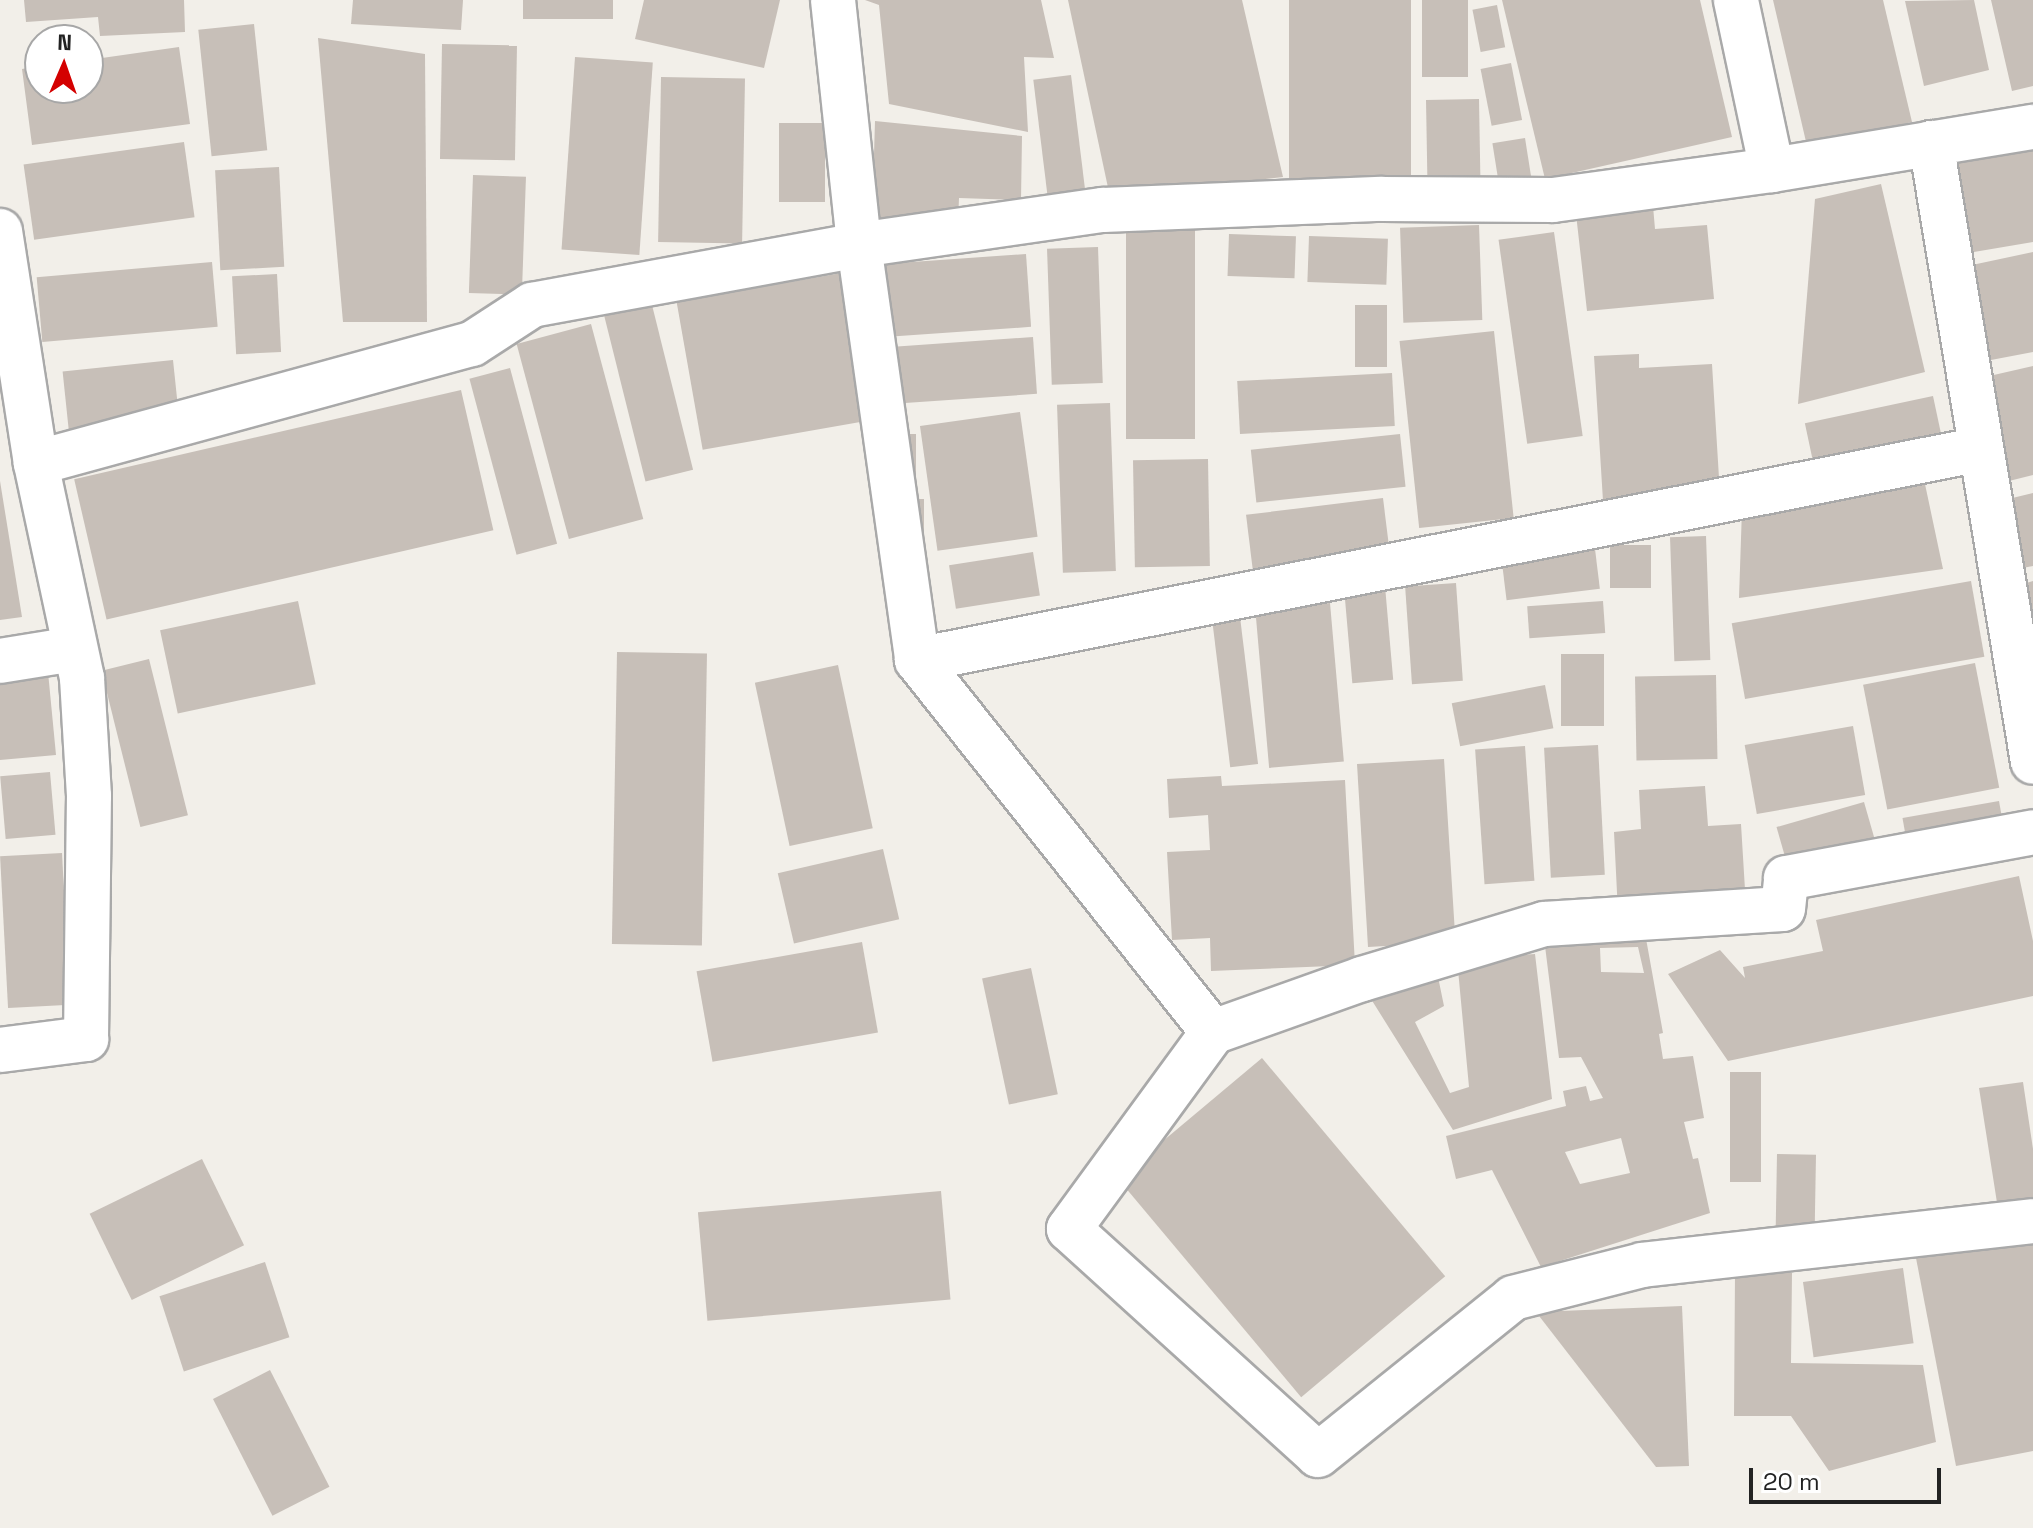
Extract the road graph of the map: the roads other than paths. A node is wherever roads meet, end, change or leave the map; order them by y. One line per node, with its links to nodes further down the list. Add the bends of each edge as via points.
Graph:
1 (833, 0): 7 (street)
2 (1736, 0): 5 (street)
3 (2033, 127): 4 (street)
4 (1931, 143): 5 (street); 8 (street)
5 (1772, 170): 7 (street, via 1553,200 1382,199 1103,210)
6 (0, 231): 9 (street)
7 (859, 245): 9 (street, via 532,305 472,344); 11 (street)
8 (1981, 449): 11 (street); 13 (street)
9 (36, 463): 10 (street)
10 (74, 649): 12 (street); 16 (street, via 82,678 89,796 86,1039)
11 (917, 660): 15 (street)
12 (0, 661)
13 (2033, 762)
14 (2033, 832): 15 (street, via 1786,878 1783,909 1544,924 1362,979)
15 (1213, 1032): 17 (street, via 1069,1229 1318,1455 1513,1298 1642,1265)
16 (0, 1050)
17 (2033, 1221)

